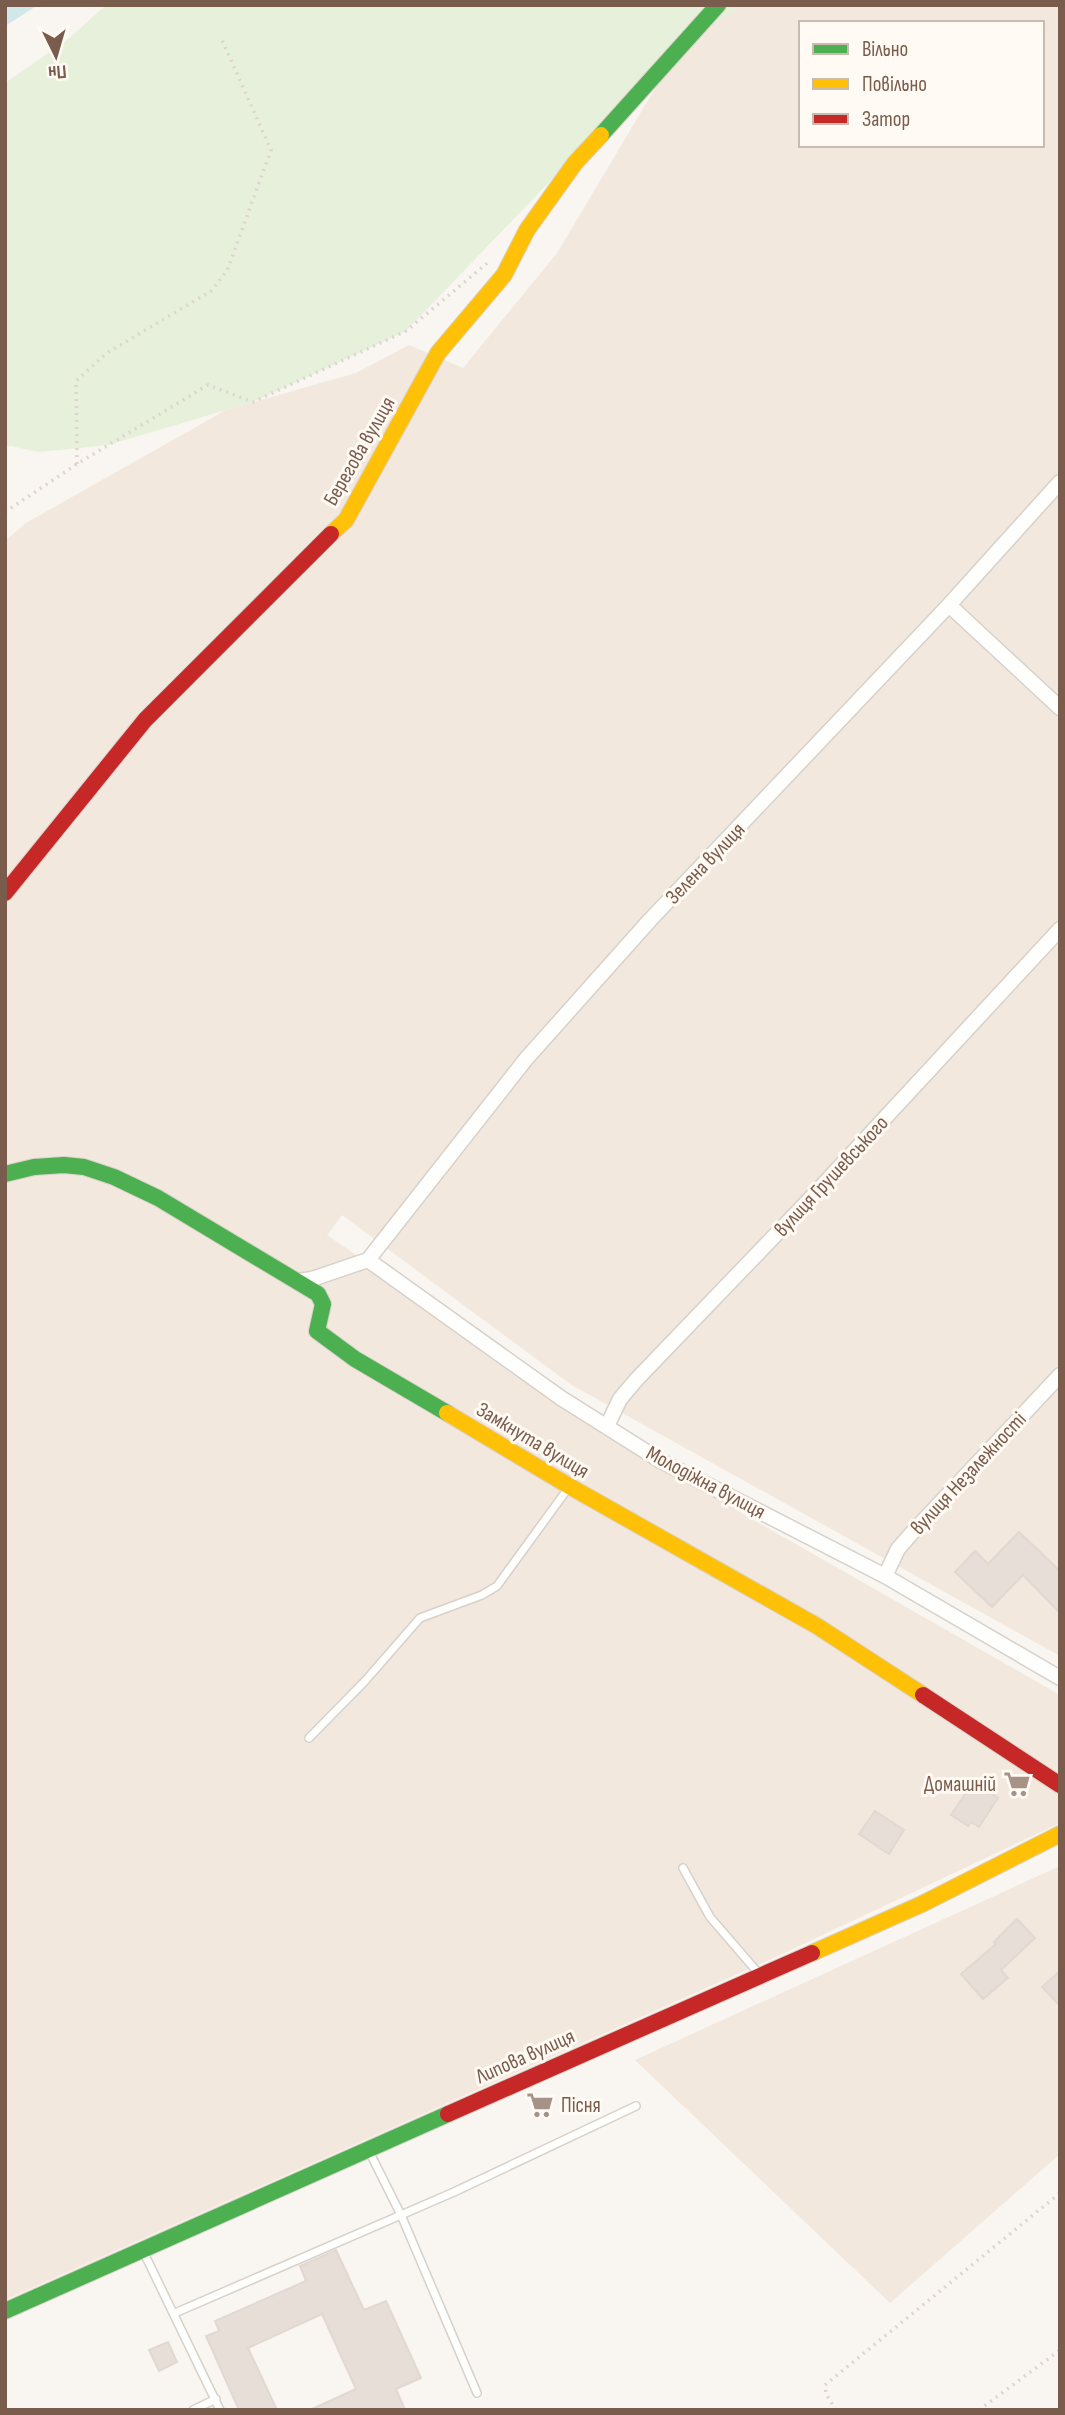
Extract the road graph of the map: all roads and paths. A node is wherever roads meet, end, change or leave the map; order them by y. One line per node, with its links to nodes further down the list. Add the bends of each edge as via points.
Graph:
1 (718, 5): 9 (street, Берегова вулиця, via 567,174 527,230 504,275 438,353 346,520 145,720)
2 (222, 40): 4 (path, via 271,150 227,271 211,291 107,353 76,382)
3 (497, 255): 4 (path, via 406,331 253,402 208,385)
4 (77, 464): 6 (path)
5 (1060, 482): 7 (street, Зелена вулиця)
6 (5, 512)
7 (950, 604): 8 (street); 12 (street, Зелена вулиця, via 650,920 535,1049)
8 (1060, 708)
9 (5, 893)
10 (1060, 929): 15 (street, вулиця Грушевського, via 636,1380)
11 (5, 1174): 13 (street, Замкнута вулиця, via 50,1164 106,1173)
12 (368, 1260): 13 (street); 15 (street, Молодіжна вулиця)
13 (298, 1281): 16 (street, Замкнута вулиця, via 323,1299 316,1324 322,1337)
14 (1060, 1375): 17 (street, вулиця Незалежності, via 911,1534)
15 (607, 1426): 17 (street, Молодіжна вулиця, via 661,1461)
16 (569, 1486): 19 (lane, via 497,1586 420,1618); 20 (street, Замкнута вулиця, via 817,1626)
17 (885, 1576): 18 (street, Молодіжна вулиця)
18 (1060, 1678)
19 (309, 1738)
20 (1060, 1785)
21 (1060, 1834): 23 (street, Липова вулиця, via 922,1904)
22 (683, 1868): 23 (lane, via 710,1917)
23 (760, 1975): 25 (street, Липова вулиця)
24 (636, 2106): 27 (lane)
25 (369, 2150): 27 (lane); 28 (street, Липова вулиця)
26 (1060, 2193): 36 (path, via 825,2385)
27 (401, 2215): 30 (lane); 32 (lane)
28 (143, 2250): 29 (street, Липова вулиця); 30 (lane)
29 (5, 2311)
30 (175, 2313): 33 (lane)
31 (1060, 2350): 37 (path)
32 (477, 2393)
33 (216, 2399): 34 (lane); 35 (lane)
34 (193, 2410)
35 (220, 2410)
36 (836, 2410)
37 (979, 2410)

